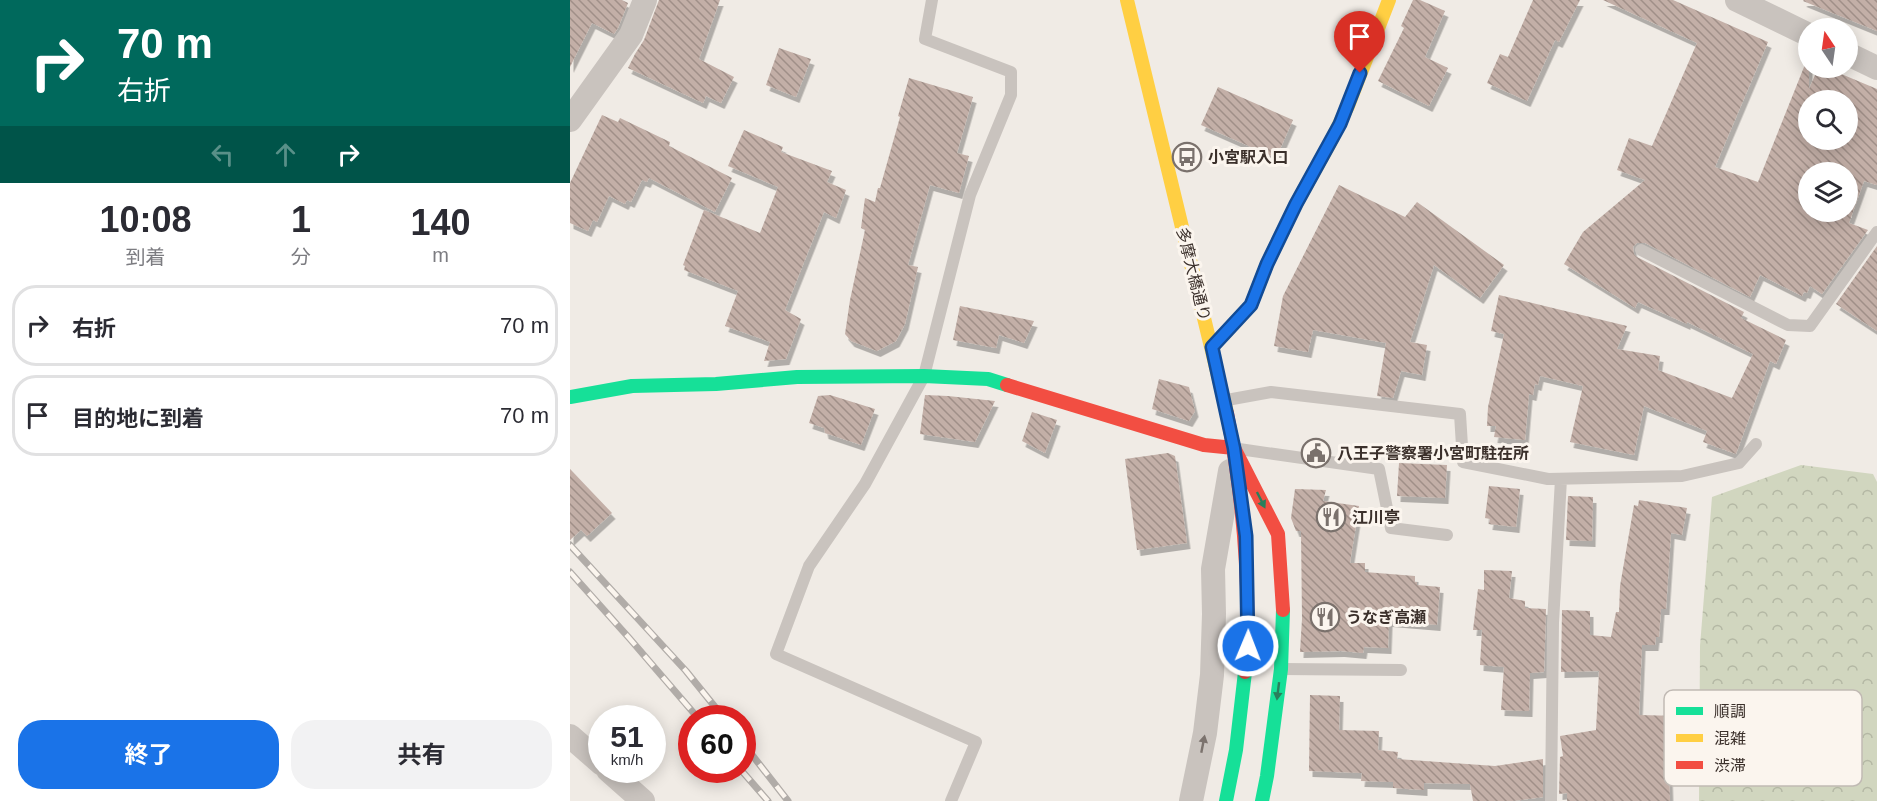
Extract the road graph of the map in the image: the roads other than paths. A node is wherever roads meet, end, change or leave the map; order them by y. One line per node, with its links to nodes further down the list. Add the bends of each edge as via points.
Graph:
1 (645, 0): 9 (street, via 631,35)
2 (932, 0): 13 (lane, via 925,39 1011,72 1011,95 970,195)
3 (1127, 0): 12 (street, 多摩大橋通り)
4 (1389, 0): 12 (street, via 1348,106 1296,204 1251,305)
5 (1737, 0): 6 (street)
6 (1798, 30)
7 (1858, 59): 8 (street)
8 (1877, 68)
9 (570, 120)
10 (1877, 232): 11 (lane, via 1810,326 1788,325)
11 (1641, 250)
12 (1212, 347): 15 (street, 多摩大橋通り)
13 (924, 376): 14 (street, via 797,377 632,386); 17 (street, via 988,379 1163,434); 26 (lane, via 865,484 809,566 776,654 976,742)
14 (570, 397)
15 (1225, 400): 17 (street, 多摩大橋通り); 18 (lane, via 1271,392 1460,414 1463,462)
16 (1756, 444): 18 (lane, via 1739,463 1682,476)
17 (1234, 448): 19 (lane, via 1379,469 1391,528); 20 (street, one-way to 20, via 1278,534 1283,614); 27 (street, one-way to 17, via 1212,675 1213,569); 28 (street, 多摩大橋通り, via 1246,536 1248,646 1242,712)
18 (1561, 479): 30 (lane, via 1552,623)
19 (1448, 535)
20 (1281, 669): 21 (lane); 29 (street, one-way to 29)
21 (1401, 670)
22 (570, 736): 23 (street)
23 (588, 752)
24 (623, 783): 25 (street)
25 (643, 801)
26 (951, 801)
27 (1191, 801)
28 (1226, 801)
29 (1262, 801)
30 (1551, 801)

